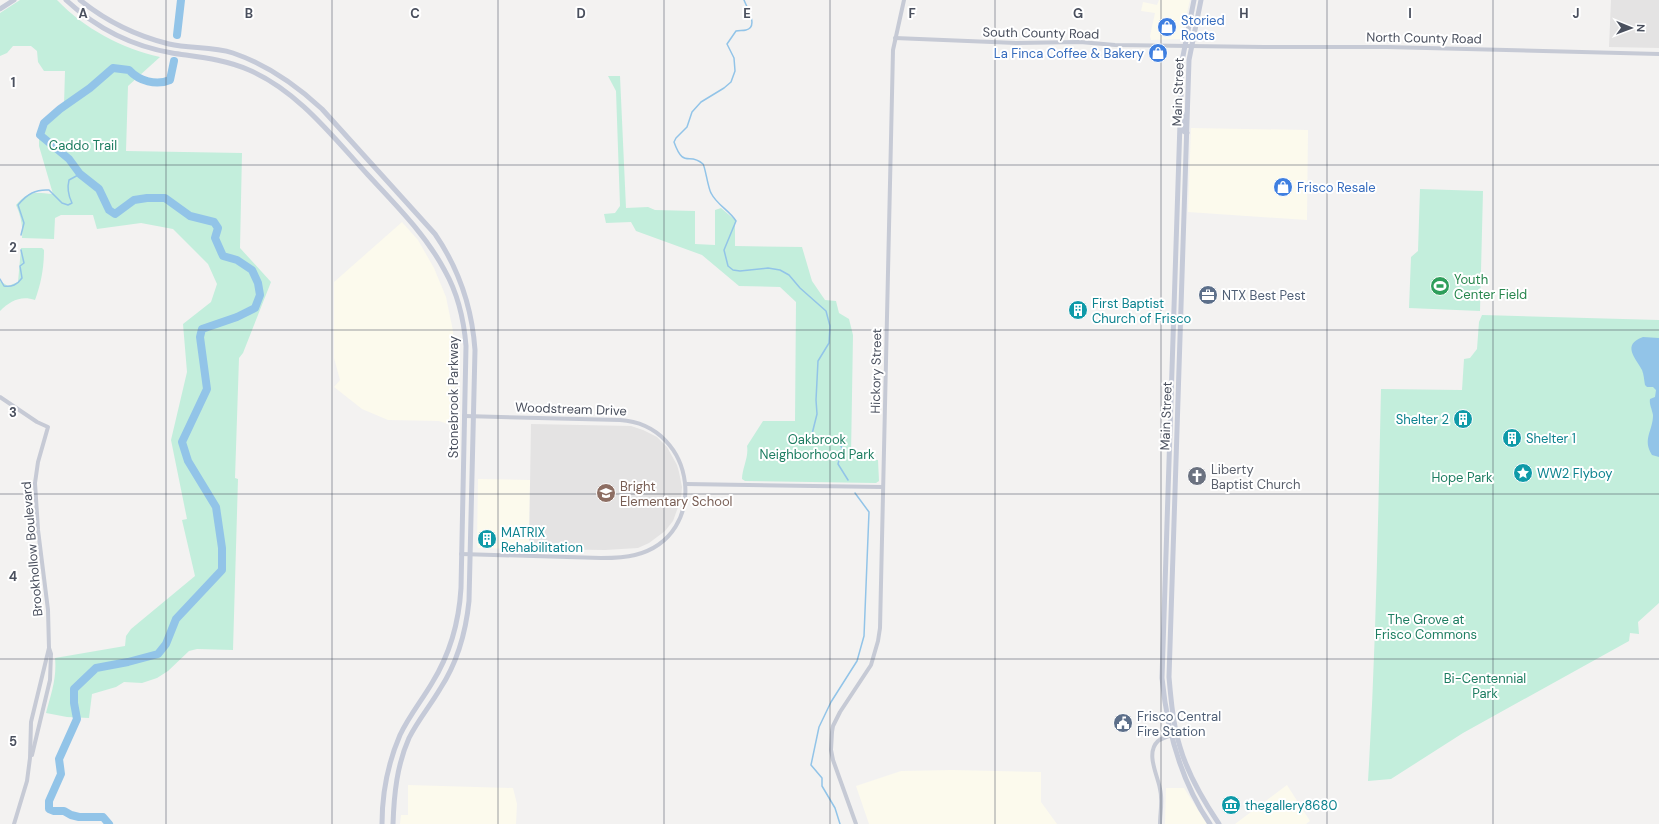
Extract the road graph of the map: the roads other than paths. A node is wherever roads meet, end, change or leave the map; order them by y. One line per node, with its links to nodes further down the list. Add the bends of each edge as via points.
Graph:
1 (14, 0): 7 (main road)
2 (66, 0): 9 (main road, Stonebrook Parkway, via 91,21)
3 (80, 0): 8 (main road, Stonebrook Parkway)
4 (904, 0): 10 (street, Hickory Street)
5 (1194, 0): 11 (main road, Main Street)
6 (1201, 0): 11 (main road, Main Street)
7 (0, 9)
8 (120, 26): 9 (main road); 13 (main road, Stonebrook Parkway, via 170,44 232,53)
9 (115, 35): 14 (main road, Stonebrook Parkway, via 149,48 229,64 248,70)
10 (895, 38): 11 (street, South County Road, via 968,42 1080,42); 31 (street, Hickory Street)
11 (1188, 46): 12 (street, North County Road, via 1387,46); 15 (main road, Main Street); 16 (main road, Main Street)
12 (1659, 54)
13 (279, 75): 14 (main road); 19 (main road, Stonebrook Parkway, via 315,102)
14 (273, 83): 20 (main road, Stonebrook Parkway, via 299,102)
15 (1181, 94): 16 (main road); 17 (main road, Main Street)
16 (1188, 94): 18 (main road, Main Street)
17 (1180, 110): 18 (main road, via 1183,115 1183,131); 21 (main road, Main Street)
18 (1187, 133): 22 (main road, Main Street)
19 (355, 146): 20 (main road); 29 (main road, Stonebrook Parkway, via 435,234 448,252 467,300 474,336)
20 (348, 152): 28 (main road, Stonebrook Parkway, via 427,242 449,278 461,313 466,346)
21 (1175, 271): 22 (main road); 23 (main road, Main Street)
22 (1182, 271): 24 (main road, Main Street)
23 (1173, 320): 24 (main road); 25 (main road, Main Street)
24 (1180, 320): 26 (main road, Main Street)
25 (1172, 342): 26 (main road); 32 (main road, Main Street)
26 (1180, 342): 33 (main road, Main Street)
27 (0, 397): 40 (street, Brookhollow Boulevard, via 48,427 35,483 49,621)
28 (464, 416): 29 (street, Woodstream Drive); 34 (main road, Stonebrook Parkway)
29 (475, 416): 30 (street, Woodstream Drive, via 620,420 642,424 667,442 678,456); 35 (main road, Stonebrook Parkway)
30 (686, 484): 31 (street); 35 (street, Woodstream Drive, via 684,507 676,525 658,544 636,555 601,558)
31 (883, 487): 47 (street, Hickory Street, via 878,641 871,665 833,726 831,740 833,760)
32 (1167, 490): 33 (main road); 42 (main road, Main Street, via 1162,678 1164,706)
33 (1175, 490): 41 (main road, Main Street, via 1169,677)
34 (461, 554): 35 (street, Woodstream Drive); 36 (main road, Stonebrook Parkway, via 460,600)
35 (471, 554): 37 (main road, Stonebrook Parkway, via 469,601)
36 (453, 638): 37 (main road); 38 (main road, Stonebrook Parkway)
37 (462, 640): 39 (main road, Stonebrook Parkway)
38 (451, 644): 39 (main road); 45 (main road, Stonebrook Parkway, via 442,667 413,712 393,752 386,778)
39 (460, 647): 46 (main road, Stonebrook Parkway, via 440,689 423,713 403,754 396,781)
40 (49, 648): 43 (street, Brookhollow Boulevard, via 31,722); 43 (street, Brookhollow Boulevard, via 50,680)
41 (1177, 733): 42 (street); 50 (main road, Main Street, via 1191,775)
42 (1171, 736): 48 (street, via 1159,740 1153,757 1154,773 1161,790); 49 (main road, Main Street, via 1183,776)
43 (30, 762): 44 (street, Brookhollow Boulevard)
44 (14, 824)
45 (382, 824)
46 (393, 824)
47 (856, 824)
48 (1160, 824)
49 (1210, 824)
50 (1219, 824)

